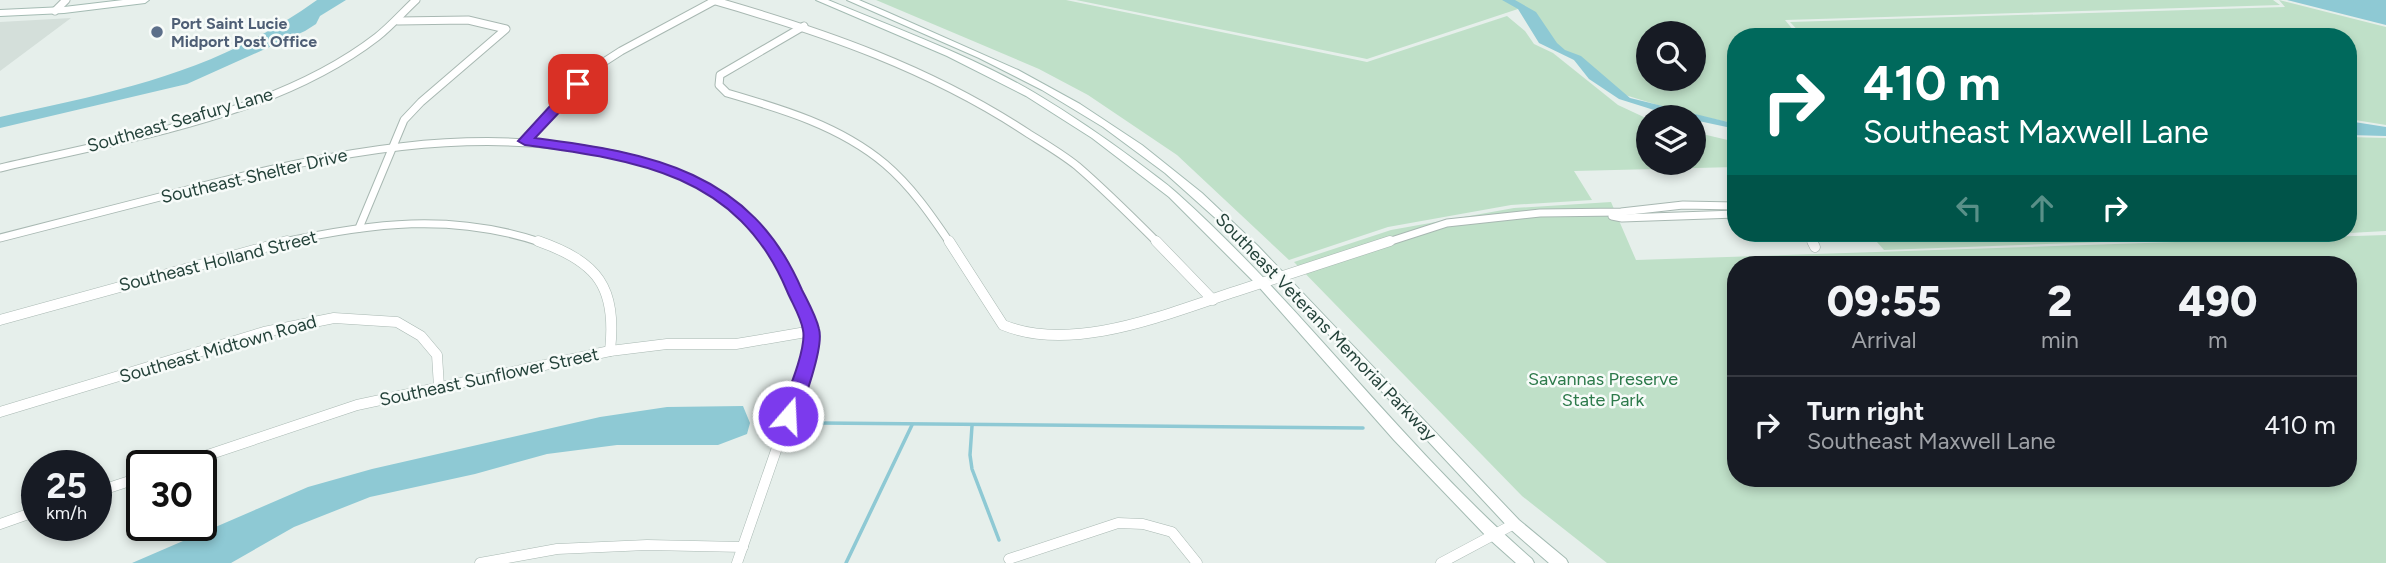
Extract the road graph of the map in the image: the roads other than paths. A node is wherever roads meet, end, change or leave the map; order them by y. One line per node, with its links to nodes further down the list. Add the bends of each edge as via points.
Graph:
1 (93, 0): 7 (main road)
2 (145, 0): 7 (main road)
3 (416, 0): 10 (street, Southeast Seafury Lane)
4 (713, 0): 11 (street); 12 (street, via 590,71)
5 (820, 0): 25 (main road, Southeast Veterans Memorial Parkway, via 950,54 1030,94 1096,136 1173,195)
6 (851, 0): 24 (main road, Southeast Veterans Memorial Parkway, via 962,45 1108,126 1184,183)
7 (61, 5): 8 (main road); 9 (main road)
8 (0, 6)
9 (0, 13)
10 (398, 21): 13 (street, via 472,21 496,23 506,29 421,102 404,120); 14 (street, Southeast Seafury Lane, via 331,68 279,92 209,116)
11 (804, 26): 26 (street, via 949,86 1076,165); 26 (street, via 720,75 719,85 727,93 815,124 860,146 901,179 971,272 1000,324 1026,334 1096,332)
12 (525, 141): 13 (street, Southeast Shelter Drive); 28 (street, Southeast Shelter Drive, via 650,162 694,181 742,211 781,259)
13 (395, 145): 20 (street); 21 (street, Southeast Shelter Drive, via 300,161)
14 (0, 169)
15 (1727, 205): 16 (street)
16 (1695, 206): 17 (street); 19 (street)
17 (1600, 211): 19 (street, via 1622,218); 24 (street, via 1447,223)
18 (1727, 215): 19 (street)
19 (1701, 217)
20 (359, 228): 27 (street, Southeast Holland Street, via 281,241); 29 (street, Southeast Holland Street, via 403,223 480,226 527,235 570,255 596,271 609,294 614,321)
21 (0, 238)
22 (1812, 242): 23 (street)
23 (1815, 247)
24 (1283, 278): 25 (street); 35 (main road, Southeast Veterans Memorial Parkway)
25 (1263, 284): 26 (street); 36 (main road, Southeast Veterans Memorial Parkway)
26 (1213, 300)
27 (0, 320)
28 (812, 331): 29 (street, Southeast Sunflower Street, via 736,344 667,344); 37 (street, via 806,364)
29 (610, 351): 30 (street, Southeast Sunflower Street)
30 (439, 387): 31 (street, Southeast Midtown Road, via 437,355 421,335 397,322 334,317 264,332); 32 (street, Southeast Sunflower Street, via 357,405)
31 (0, 412)
32 (217, 452)
33 (21, 517): 34 (street)
34 (0, 524)
35 (1514, 524): 36 (street); 44 (main road, Southeast Veterans Memorial Parkway)
36 (1493, 534): 42 (street); 43 (main road, Southeast Veterans Memorial Parkway)
37 (743, 547): 39 (street, via 557,549); 40 (street)
38 (1009, 559): 41 (street, via 1118,523 1172,532)
39 (480, 563)
40 (737, 563)
41 (1197, 563)
42 (1441, 563)
43 (1527, 563)
44 (1560, 563)

